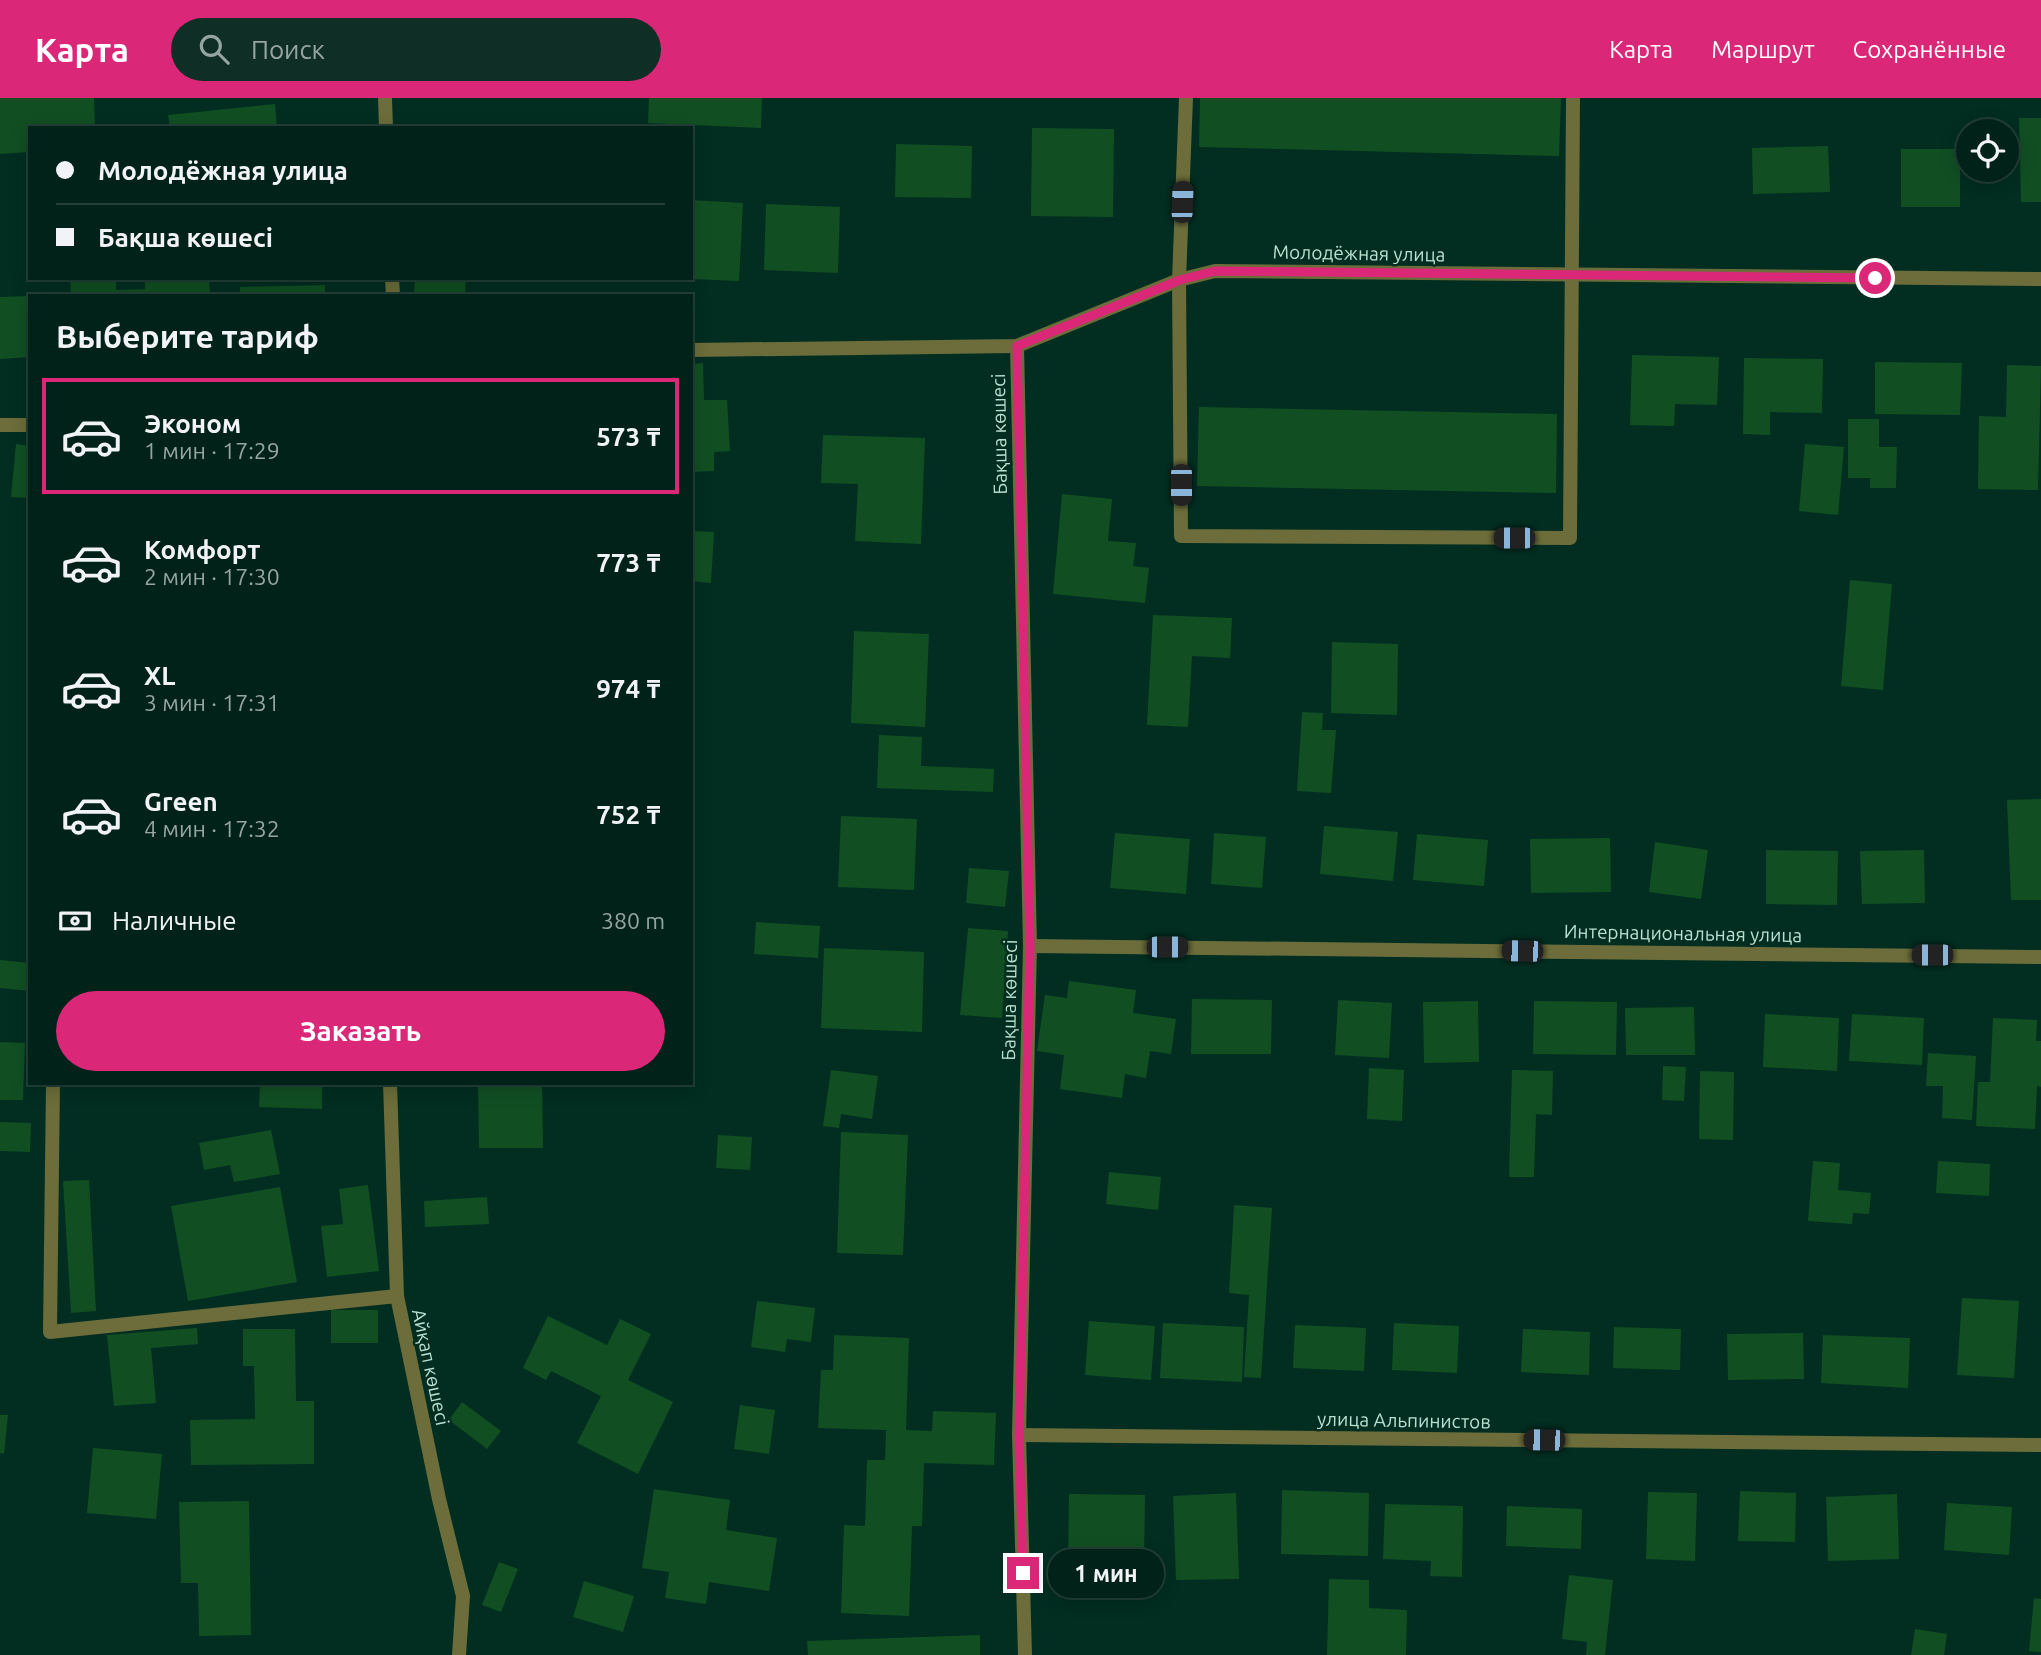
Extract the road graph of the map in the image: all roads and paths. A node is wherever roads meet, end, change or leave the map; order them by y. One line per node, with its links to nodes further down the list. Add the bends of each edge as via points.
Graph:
1 (385, 98): 4 (street)
2 (1186, 98): 7 (street)
3 (1573, 98): 5 (street)
4 (386, 126)
5 (1571, 274): 6 (street, Молодёжная улица); 7 (street, Молодёжная улица, via 1215,271); 7 (street, via 1570,538 1181,536)
6 (2041, 279)
7 (1180, 280): 8 (street, Молодёжная улица)
8 (1017, 346): 9 (street, Молодёжная улица); 12 (street, Бақша көшесі)
9 (693, 350)
10 (0, 425): 11 (street)
11 (28, 425)
12 (1030, 946): 13 (street, Интернациональная улица); 17 (street, Бақша көшесі)
13 (2041, 957)
14 (53, 1085): 16 (street, via 50,1332)
15 (390, 1085): 16 (street, Айқап көшесі)
16 (397, 1296): 19 (street, Айқап көшесі, via 463,1596)
17 (1019, 1436): 18 (street, улица Альпинистов); 20 (street, Бақша көшесі)
18 (2041, 1445)
19 (459, 1655)
20 (1025, 1655)

